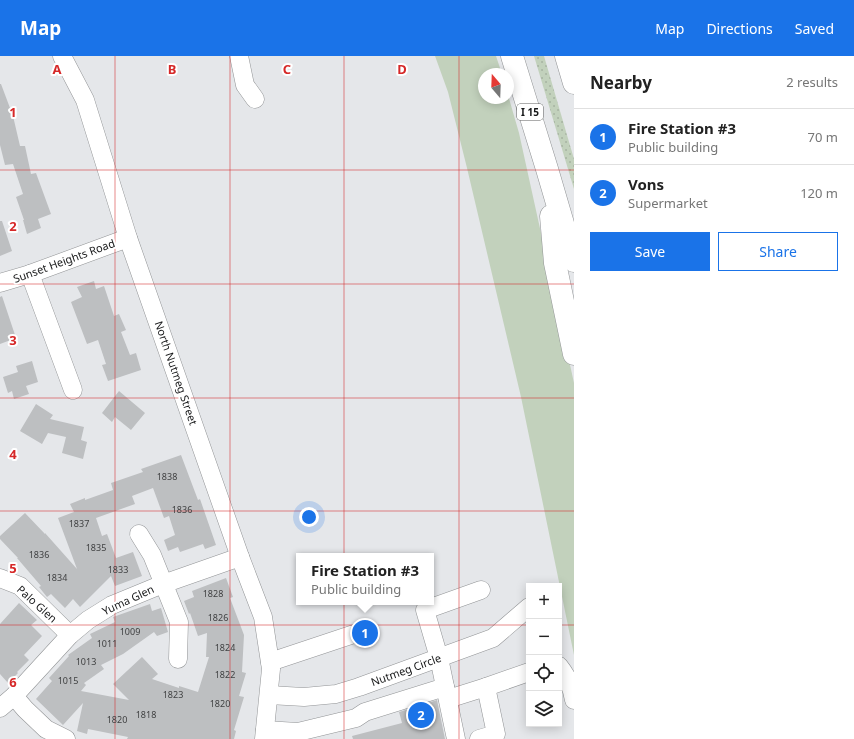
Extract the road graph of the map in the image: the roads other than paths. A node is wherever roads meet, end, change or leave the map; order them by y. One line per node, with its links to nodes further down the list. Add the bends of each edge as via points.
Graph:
1 (62, 56): 6 (street, North Nutmeg Street, via 85,100)
2 (239, 56): 4 (street, via 245,85)
3 (512, 56): 5 (highway, I 15)
4 (255, 100)
5 (547, 169): 7 (highway, I 15); 10 (highway, via 555,263)
6 (128, 238): 8 (street, Sunset Heights Road); 13 (street, North Nutmeg Street)
7 (574, 261)
8 (30, 274): 9 (street, Sunset Heights Road); 11 (street)
9 (0, 283)
10 (574, 354)
11 (73, 390)
12 (139, 534): 15 (street, via 152,555)
13 (240, 557): 15 (street, Yuma Glen); 22 (street, North Nutmeg Street, via 263,617)
14 (0, 578): 19 (street, Palo Glen, via 20,586)
15 (163, 584): 19 (street, Yuma Glen, via 112,606 88,620); 21 (street, via 179,622)
16 (481, 590): 20 (street, via 425,610)
17 (526, 610): 20 (street, Nutmeg Circle, via 493,638)
18 (354, 634): 22 (street)
19 (70, 635): 28 (street, Yuma Glen)
20 (439, 658): 26 (street); 27 (street, Nutmeg Circle, via 336,694 304,697)
21 (178, 659)
22 (270, 662): 27 (street, North Nutmeg Street)
23 (562, 671): 29 (street)
24 (526, 673): 25 (street)
25 (486, 687): 26 (street); 34 (street, via 496,734)
26 (446, 693): 31 (street, via 366,712 356,718 298,732); 33 (street)
27 (269, 695): 31 (street, North Nutmeg Street)
28 (14, 696): 30 (street, Yuma Glen); 32 (street, via 46,729)
29 (574, 700)
30 (0, 708)
31 (265, 734)
32 (66, 739)
33 (456, 739)
34 (479, 739)

